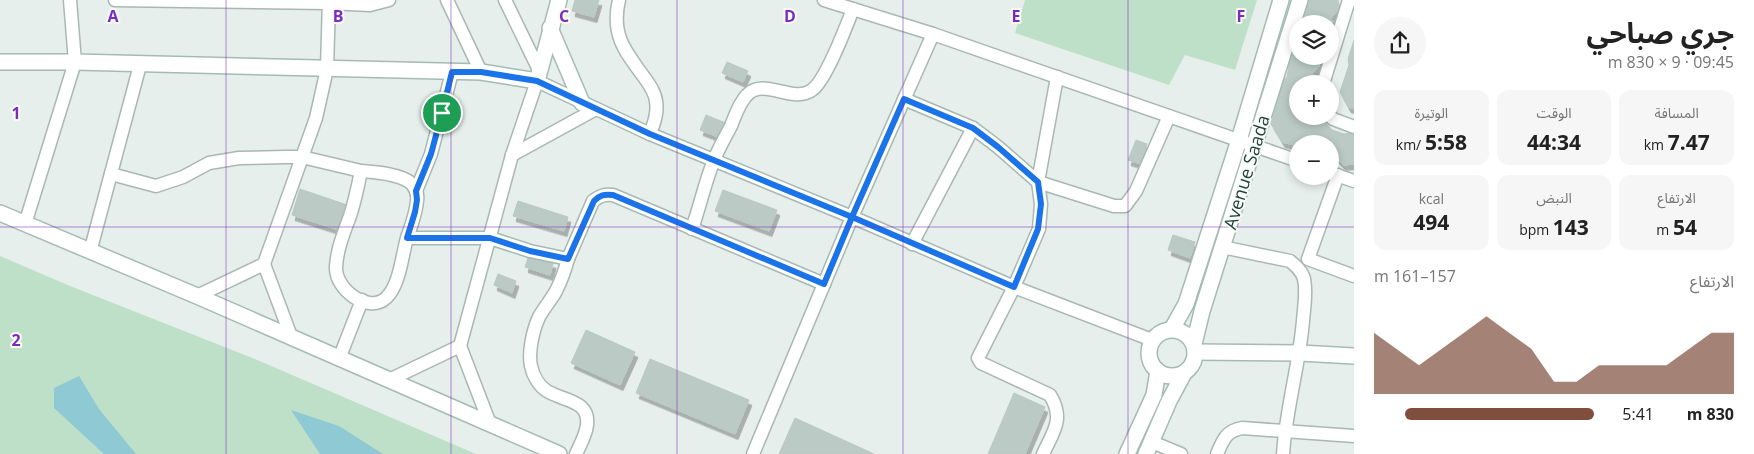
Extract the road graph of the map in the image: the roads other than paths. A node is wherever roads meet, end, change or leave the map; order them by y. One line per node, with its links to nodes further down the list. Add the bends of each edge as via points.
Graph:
1 (70, 0): 17 (street)
2 (115, 0): 12 (street)
3 (389, 0): 12 (street, via 370,5)
4 (447, 0): 21 (street)
5 (504, 0): 22 (street)
6 (558, 0): 14 (street)
7 (619, 0): 31 (street, via 617,32 628,56 656,99 656,116)
8 (824, 0): 13 (street)
9 (1281, 0): 32 (street, Avenue Saada)
10 (1300, 0): 33 (street, Avenue Saada)
11 (1350, 0): 23 (street)
12 (328, 1): 19 (street)
13 (853, 9): 15 (street); 37 (street, via 829,64 812,90 792,95 759,89 747,94)
14 (550, 28): 22 (street); 26 (street)
15 (933, 34): 24 (street); 25 (street)
16 (0, 62): 17 (street)
17 (75, 62): 18 (street); 47 (street)
18 (140, 65): 19 (street); 39 (street)
19 (327, 69): 20 (street); 35 (street, via 316,118)
20 (452, 72): 21 (street); 44 (street, via 431,154)
21 (481, 72): 22 (street)
22 (538, 75): 26 (street); 34 (street)
23 (1325, 75)
24 (1057, 77): 27 (street); 42 (street)
25 (904, 99): 30 (street); 46 (street)
26 (589, 106): 31 (street); 34 (street)
27 (1169, 116): 32 (street); 42 (street, via 1136,191 1125,206 1114,206)
28 (1339, 121): 29 (street)
29 (1354, 127)
30 (973, 128): 42 (street); 51 (street)
31 (650, 134): 37 (street)
32 (1239, 140): 33 (street); 63 (street, Avenue Saada, via 1186,304)
33 (1254, 146): 36 (street); 52 (street, Avenue Saada)
34 (512, 155): 50 (street)
35 (302, 156): 38 (street); 39 (street, via 239,158 209,163 156,186); 56 (street)
36 (1289, 158)
37 (714, 161): 46 (street); 48 (street)
38 (361, 171): 44 (street, via 407,180); 62 (street, via 336,267 342,286)
39 (111, 174): 53 (street)
40 (1339, 176): 41 (street)
41 (1354, 181)
42 (1038, 182): 60 (street, via 1041,204 1038,229)
43 (1331, 185): 55 (street)
44 (416, 191): 49 (street, via 415,212)
45 (0, 213): 47 (street)
46 (852, 217): 51 (street); 59 (street)
47 (26, 224): 53 (street)
48 (692, 229): 54 (street, via 606,194 594,201); 59 (street)
49 (407, 238): 50 (street); 62 (street, via 391,292 385,300 378,302)
50 (490, 238): 54 (street); 66 (street)
51 (912, 244): 60 (street)
52 (1222, 247): 57 (street, via 1290,262); 67 (street, Avenue Saada)
53 (90, 252): 61 (street)
54 (568, 259): 79 (street, via 556,291 539,318 532,344 531,365 537,381 548,391 574,402 586,414 587,425)
55 (1308, 259): 57 (street); 58 (street)
56 (264, 264): 61 (street); 64 (street)
57 (1298, 268): 68 (street, via 1304,278 1306,294)
58 (1354, 276)
59 (824, 284): 80 (street)
60 (1014, 287): 65 (street); 81 (street, via 978,358 981,363 1050,395 1056,403 1057,425)
61 (197, 296): 64 (street)
62 (362, 300): 70 (street)
63 (1172, 329): 65 (street, via 1164,330); 67 (street, via 1186,333)
64 (292, 338): 70 (street)
65 (1152, 340): 71 (street, via 1149,357)
66 (460, 346): 73 (street); 74 (street)
67 (1195, 348): 68 (street); 72 (street, via 1194,360)
68 (1300, 354): 69 (street); 75 (street)
69 (1354, 356)
70 (339, 359): 73 (street)
71 (1158, 371): 72 (street, via 1170,376); 82 (street, via 1154,395)
72 (1184, 373): 77 (street)
73 (390, 380): 74 (street)
74 (490, 424): 78 (street)
75 (1285, 430): 76 (street); 84 (street, via 1235,429 1225,437); 85 (street)
76 (1354, 436)
77 (1149, 448): 83 (street)
78 (559, 454)
79 (576, 454)
80 (753, 454)
81 (1043, 454)
82 (1127, 454)
83 (1182, 454)
84 (1217, 454)
85 (1283, 454)

